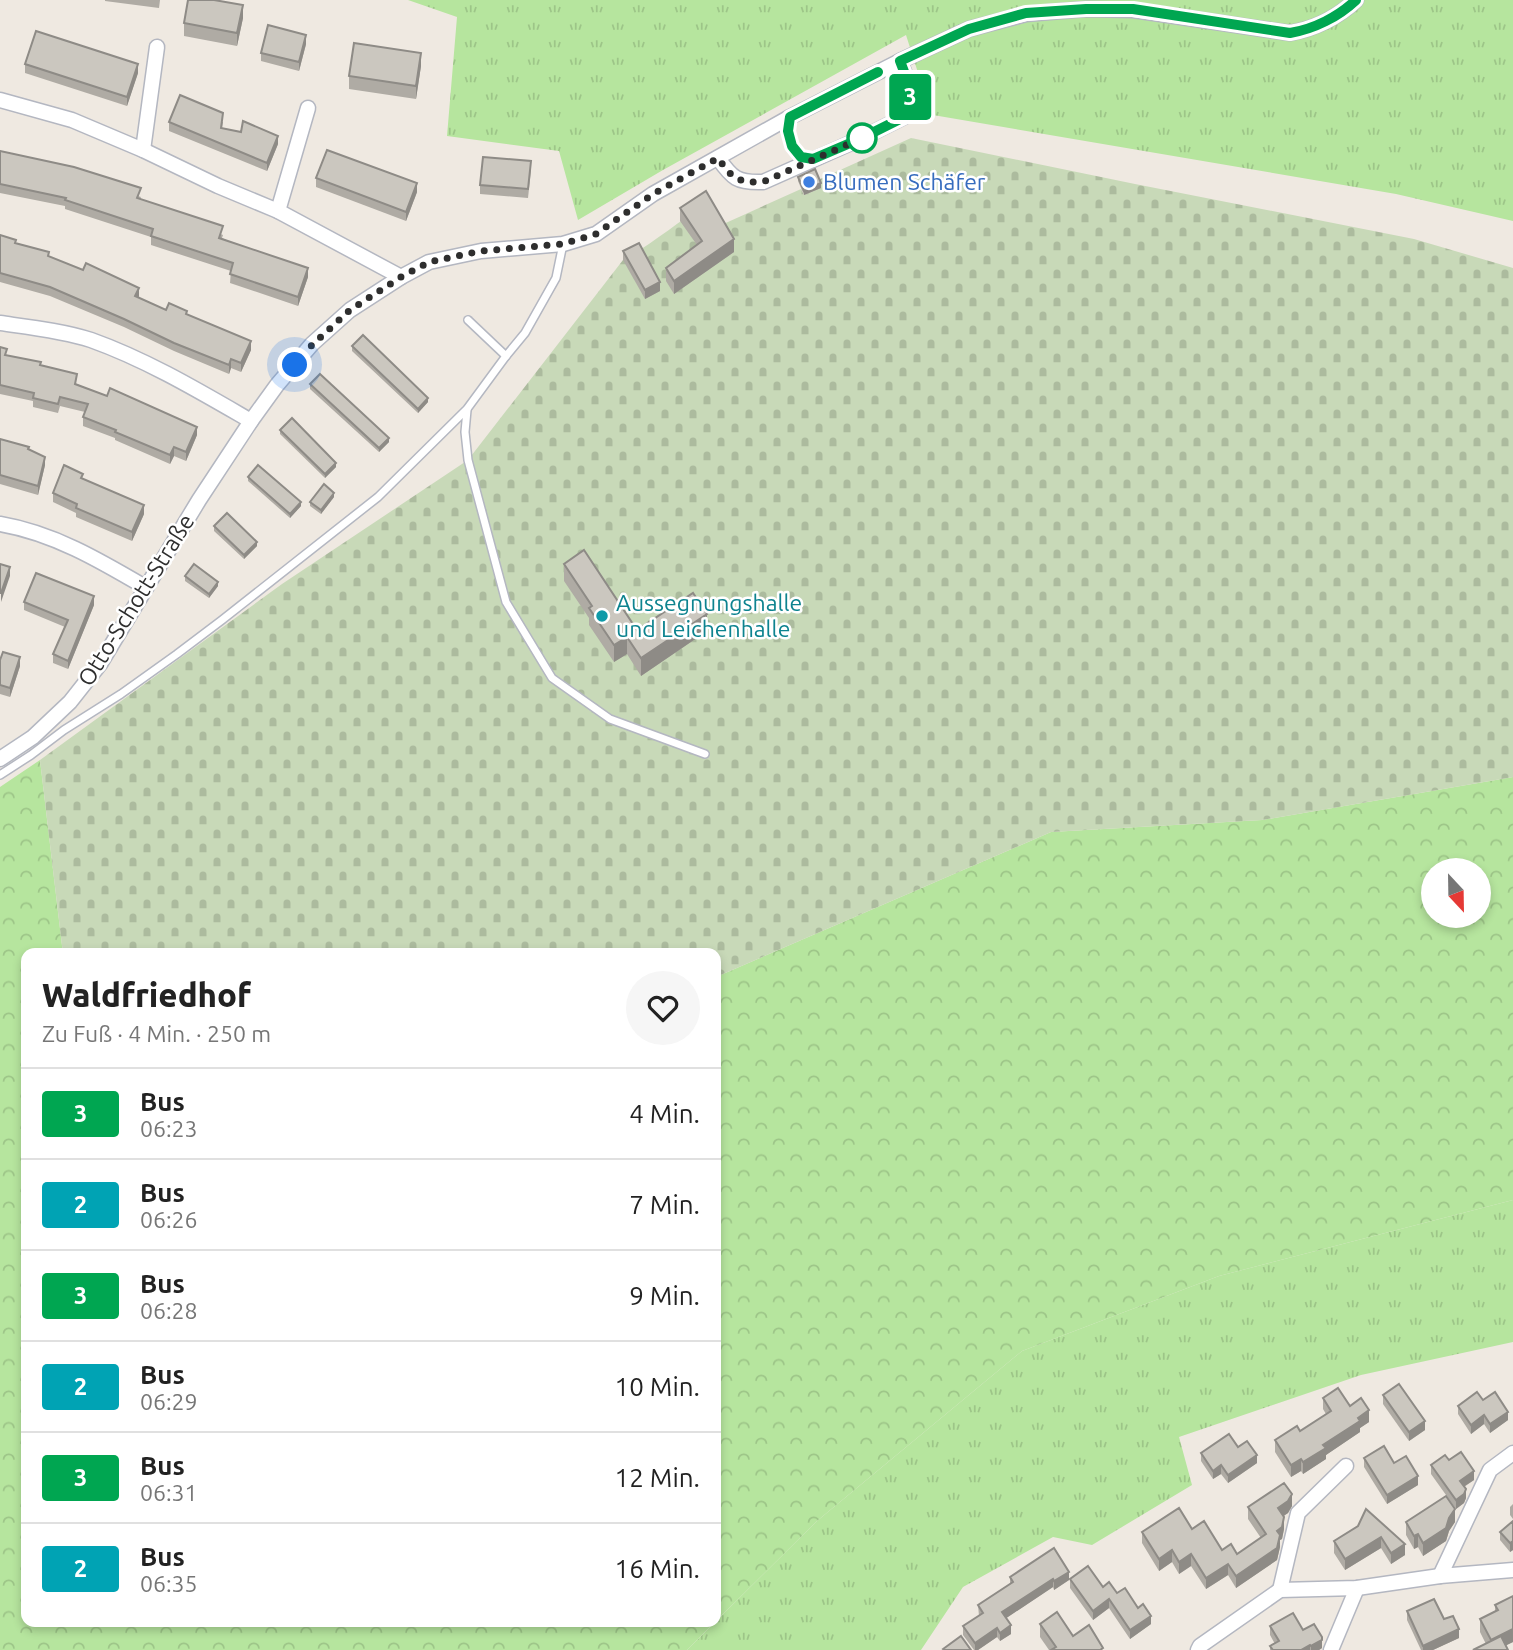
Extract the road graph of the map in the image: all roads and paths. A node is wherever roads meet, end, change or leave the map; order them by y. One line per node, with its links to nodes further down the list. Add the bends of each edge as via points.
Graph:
1 (1356, 0): 3 (street, Otto-Schott-Straße, via 1330,19 1290,33 1133,9 1026,13 969,29)
2 (157, 47): 7 (street)
3 (900, 61): 6 (street, Otto-Schott-Straße); 9 (street, via 911,103 904,117)
4 (0, 100): 7 (street, via 72,120)
5 (308, 108): 10 (street)
6 (790, 117): 8 (street, Otto-Schott-Straße); 9 (lane, via 792,146 801,157)
7 (143, 149): 10 (street)
8 (718, 158): 9 (street, via 730,176 748,183 763,182); 11 (street, Otto-Schott-Straße, via 653,194 596,234)
9 (813, 159)
10 (278, 211): 12 (street)
11 (563, 244): 12 (street, Otto-Schott-Straße, via 481,251 429,262); 15 (lane, via 556,278 525,333)
12 (401, 277): 17 (street, Otto-Schott-Straße, via 350,310 312,345)
13 (468, 320): 15 (lane)
14 (0, 323): 17 (street, via 89,340 142,361)
15 (506, 356): 16 (lane)
16 (467, 409): 20 (lane, via 468,460 506,602 552,678 610,719); 22 (lane, via 378,497 325,540 155,670)
17 (251, 421): 19 (street, Otto-Schott-Straße)
18 (0, 524): 19 (street, via 41,534 94,557)
19 (145, 587): 21 (street, Otto-Schott-Straße, via 100,664 71,702 33,737)
20 (705, 754)
21 (0, 759)
22 (0, 775)
23 (1513, 1453): 26 (street, via 1490,1470)
24 (1346, 1466): 28 (street, via 1298,1513)
25 (1513, 1570): 26 (street)
26 (1440, 1576): 27 (street)
27 (1357, 1588): 28 (street); 30 (street)
28 (1280, 1590): 29 (street)
29 (1198, 1650)
30 (1331, 1650)

